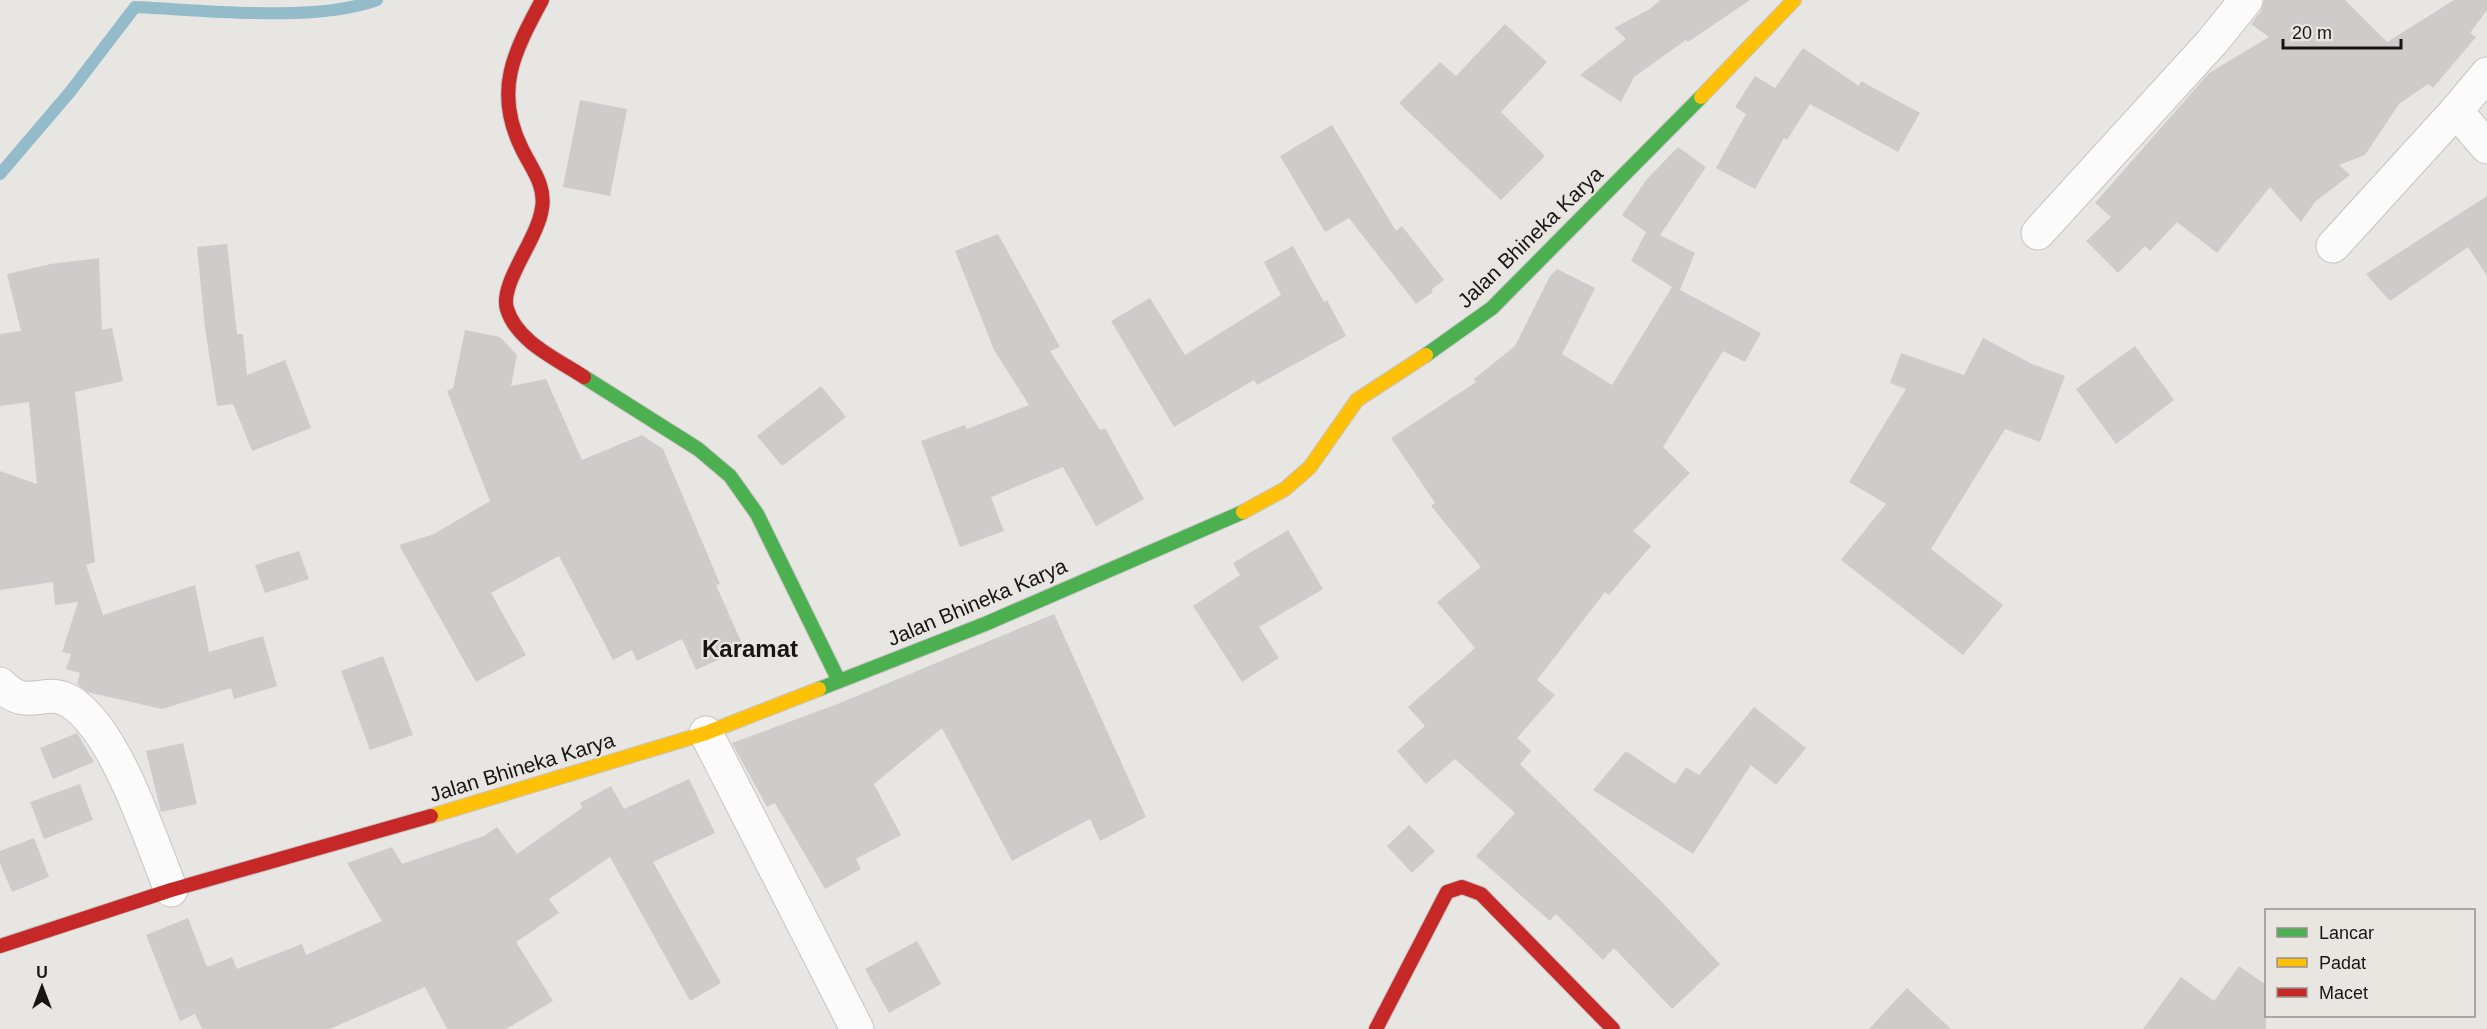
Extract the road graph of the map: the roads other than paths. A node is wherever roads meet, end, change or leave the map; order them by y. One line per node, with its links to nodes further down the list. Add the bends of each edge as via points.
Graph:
1 (542, 0): 9 (street, via 511,58 506,94 512,130 543,189 544,207 538,230 506,295 507,317 534,345 698,449 730,476 757,514)
2 (1794, 0): 9 (street, Jalan Bhineka Karya, via 1492,308 1357,400 1310,467 1285,489 1251,508 986,624)
3 (2246, 0): 7 (street)
4 (2487, 74): 5 (street)
5 (2456, 111): 6 (street); 8 (street)
6 (2487, 147)
7 (2038, 233)
8 (2333, 246)
9 (839, 681): 11 (street, Jalan Bhineka Karya)
10 (0, 684): 12 (street, via 22,699 63,697 89,720 112,749)
11 (706, 733): 12 (street, Jalan Bhineka Karya); 14 (street)
12 (171, 890): 13 (street, Jalan Bhineka Karya)
13 (0, 946)
14 (857, 1029)
15 (1376, 1029): 16 (street, via 1447,892 1462,887 1481,894)
16 (1613, 1029)

